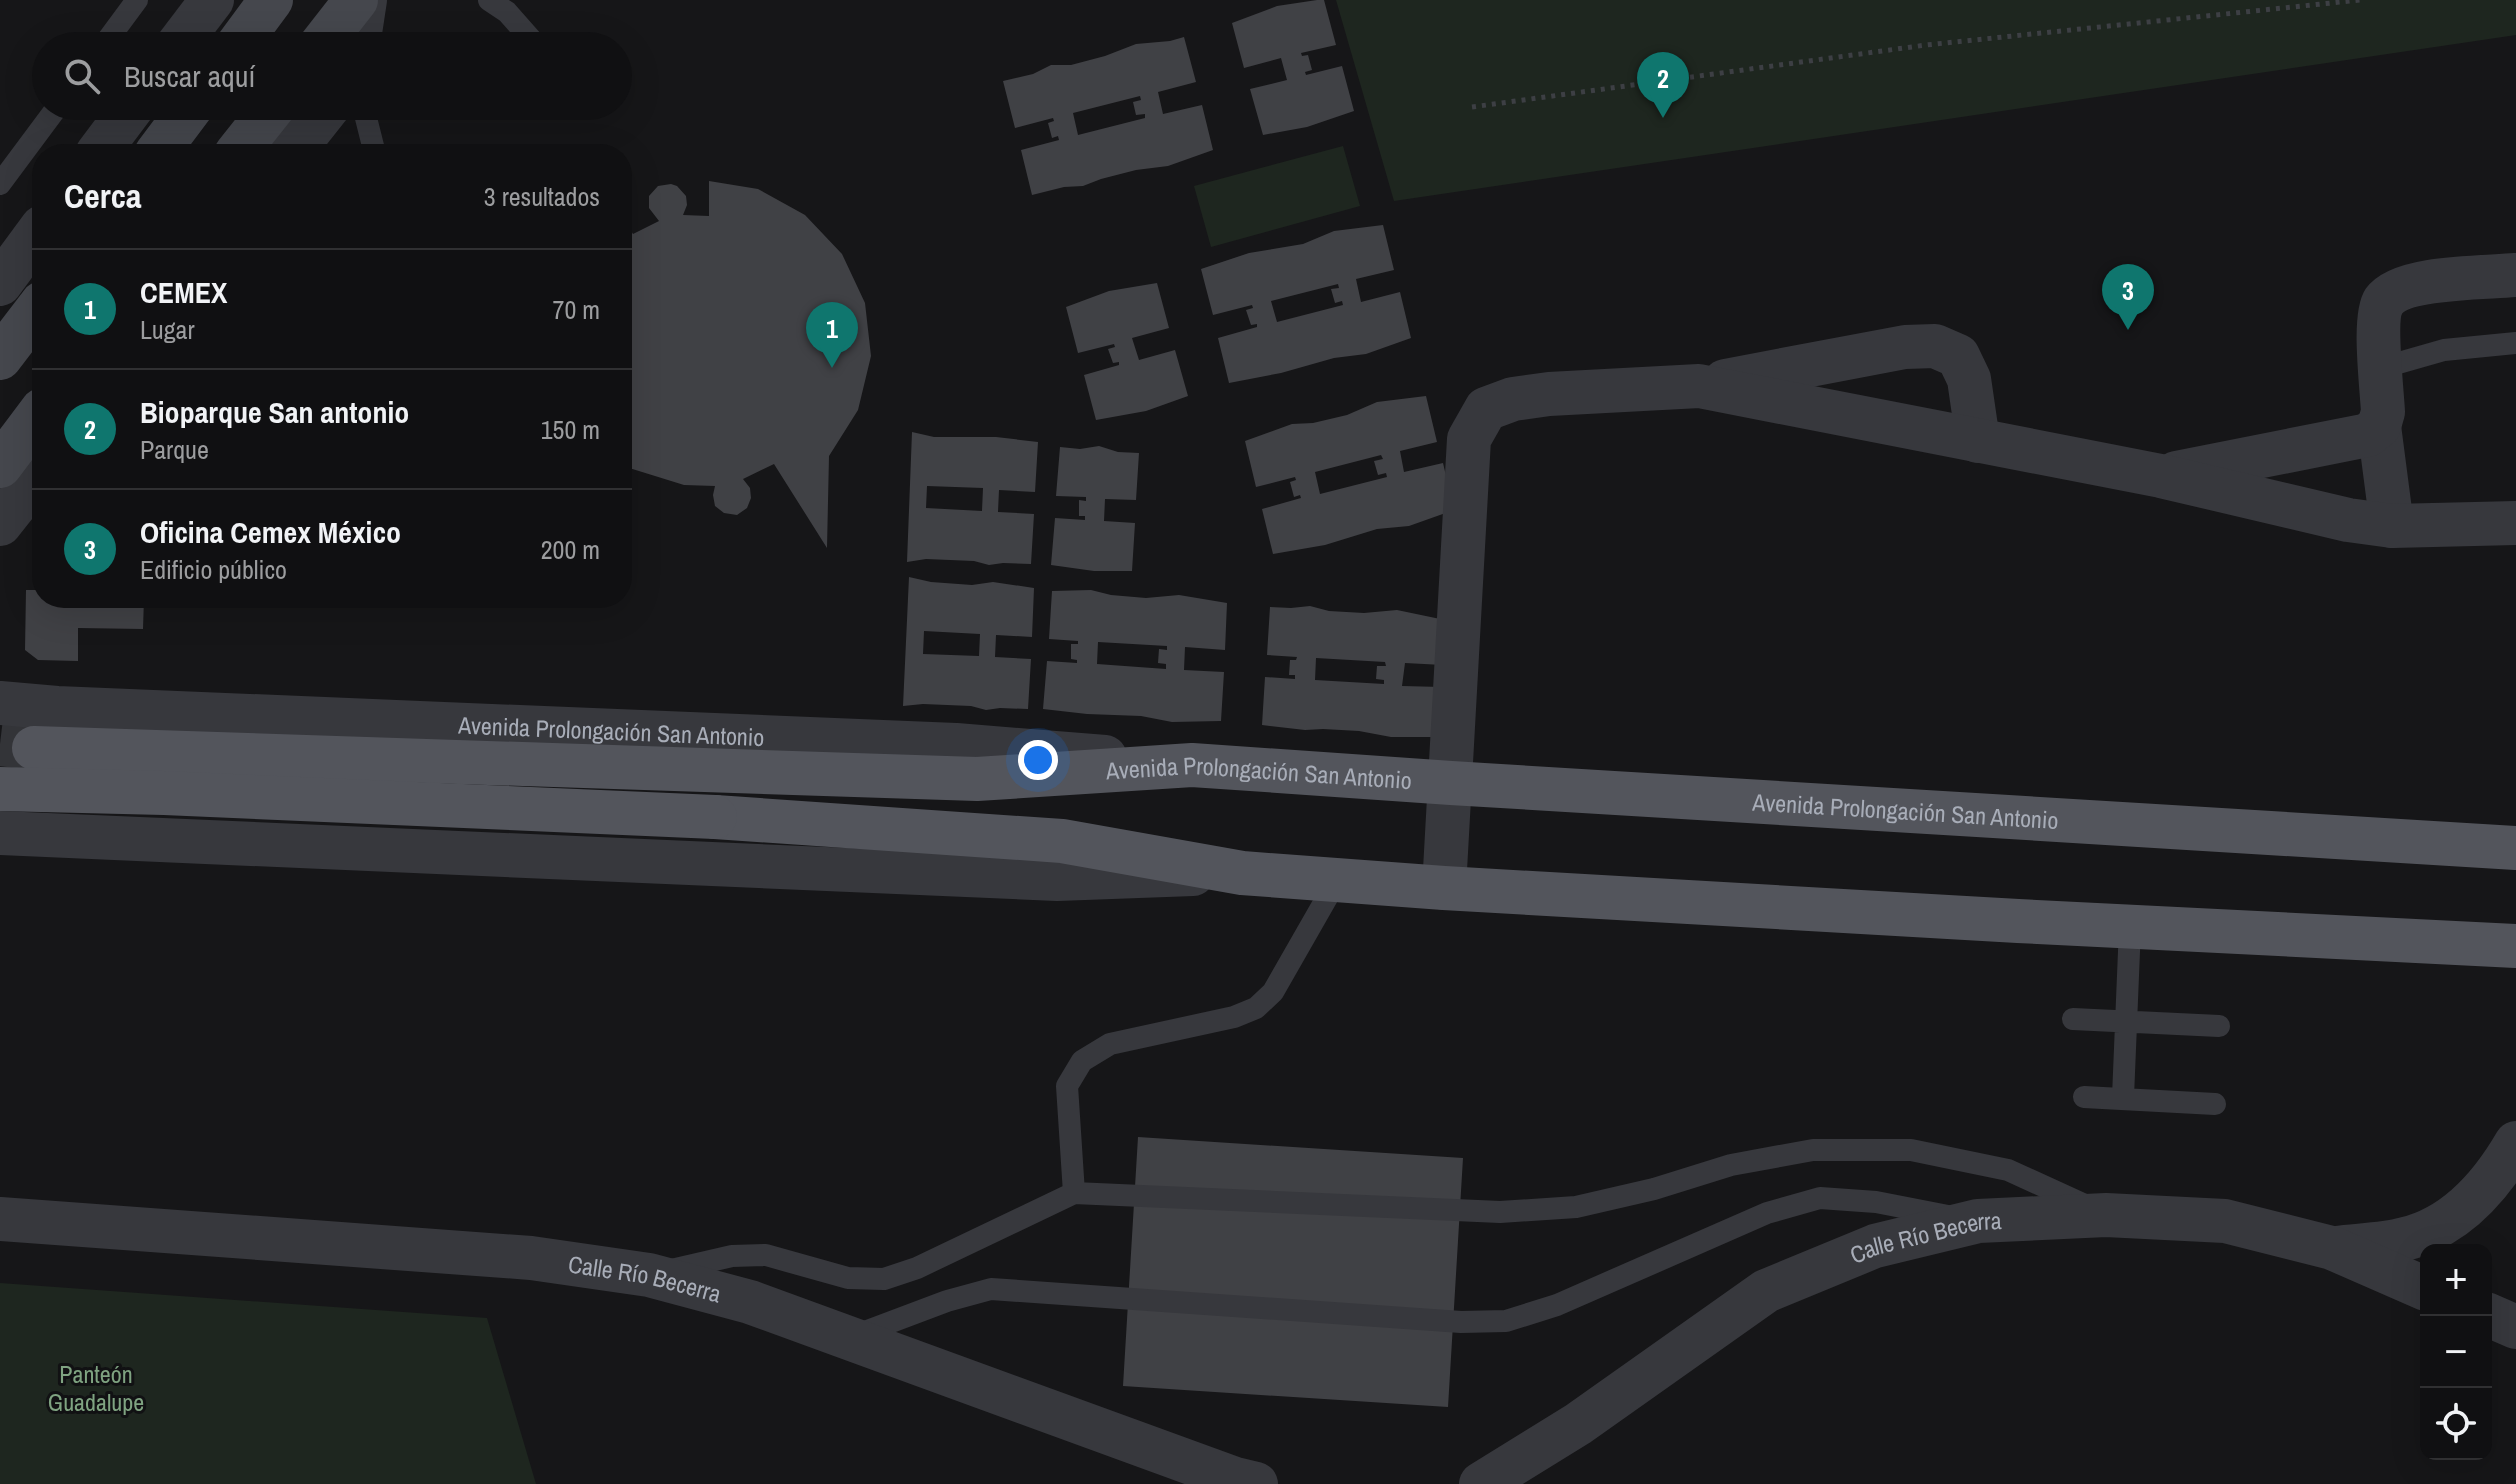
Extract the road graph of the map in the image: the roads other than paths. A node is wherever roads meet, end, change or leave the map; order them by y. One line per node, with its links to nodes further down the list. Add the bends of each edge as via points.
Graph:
1 (137, 0): 7 (lane)
2 (212, 0): 8 (street)
3 (271, 0): 9 (main road)
4 (356, 0): 10 (main road)
5 (365, 0): 11 (street)
6 (489, 0): 12 (lane)
7 (113, 32)
8 (188, 32)
9 (247, 32)
10 (331, 32)
11 (360, 32)
12 (525, 32)
13 (48, 120): 24 (lane)
14 (122, 120): 19 (street)
15 (182, 120): 20 (main road)
16 (263, 120): 21 (main road)
17 (318, 120): 22 (street)
18 (366, 120): 23 (lane)
19 (104, 144)
20 (164, 144)
21 (244, 144)
22 (299, 144)
23 (372, 144)
24 (0, 184)
25 (32, 241): 27 (street)
26 (2516, 275): 31 (street, via 2399,289 2384,301 2378,320)
27 (0, 284)
28 (32, 316): 30 (main road)
29 (2516, 343): 31 (lane, via 2444,350)
30 (0, 358)
31 (2381, 368): 34 (street)
32 (1699, 386): 35 (street); 35 (street, via 1905,347 1935,346 1958,356 1969,379); 46 (street, via 1549,394 1486,409 1469,439)
33 (32, 423): 36 (main road)
34 (2379, 426): 37 (street, via 2368,435); 41 (street)
35 (1978, 441): 37 (street)
36 (0, 466)
37 (2161, 476): 41 (street)
38 (32, 484): 40 (street)
39 (2516, 523): 41 (street)
40 (0, 524)
41 (2392, 526)
42 (0, 703): 43 (street, Avenida Prolongación San Antonio)
43 (57, 708): 45 (street, Avenida Prolongación San Antonio, via 956,745); 49 (street, via 29,734 15,775 23,803)
44 (34, 748): 45 (main road, via 977,779)
45 (1192, 765): 46 (main road, Avenida Prolongación San Antonio)
46 (1451, 783): 50 (main road, Avenida Prolongación San Antonio); 53 (street)
47 (0, 789): 51 (main road, bridge, via 715,817 1062,841)
48 (0, 833): 49 (street)
49 (44, 834): 51 (street, via 1057,879)
50 (2516, 848)
51 (1242, 873): 52 (main road)
52 (1337, 880): 53 (main road); 63 (lane, via 1273,992 1256,1008 1110,1044 1082,1061 1067,1086)
53 (1444, 888): 54 (main road)
54 (2130, 927): 55 (main road); 57 (lane)
55 (2516, 946)
56 (2073, 1019): 57 (lane)
57 (2126, 1022): 58 (lane); 60 (lane)
58 (2219, 1026)
59 (2084, 1097): 60 (lane)
60 (2123, 1097): 61 (lane)
61 (2215, 1104)
62 (2516, 1143): 67 (street, via 2470,1204 2438,1227 2402,1240)
63 (1074, 1193): 64 (lane, via 1500,1212 1576,1207 1731,1165 1813,1150 1911,1150 2008,1170); 68 (lane, via 884,1279 848,1278 766,1255 732,1256)
64 (2106, 1215): 66 (street, Calle Río Becerra); 67 (street, Calle Río Becerra, via 2225,1221)
65 (0, 1219): 68 (street, Calle Río Becerra, via 531,1258)
66 (1978, 1221): 72 (lane, via 1876,1202 1820,1198 1767,1213 1557,1305 1506,1321 991,1289); 74 (street, Calle Río Becerra, via 1875,1246 1766,1291 1578,1424)
67 (2332, 1248): 69 (street, Calle Río Becerra)
68 (649, 1275): 72 (street, Calle Río Becerra, via 750,1302)
69 (2420, 1286)
70 (2491, 1316): 71 (street)
71 (2516, 1327)
72 (849, 1337): 73 (street, Calle Río Becerra)
73 (1256, 1484)
74 (1481, 1484)

